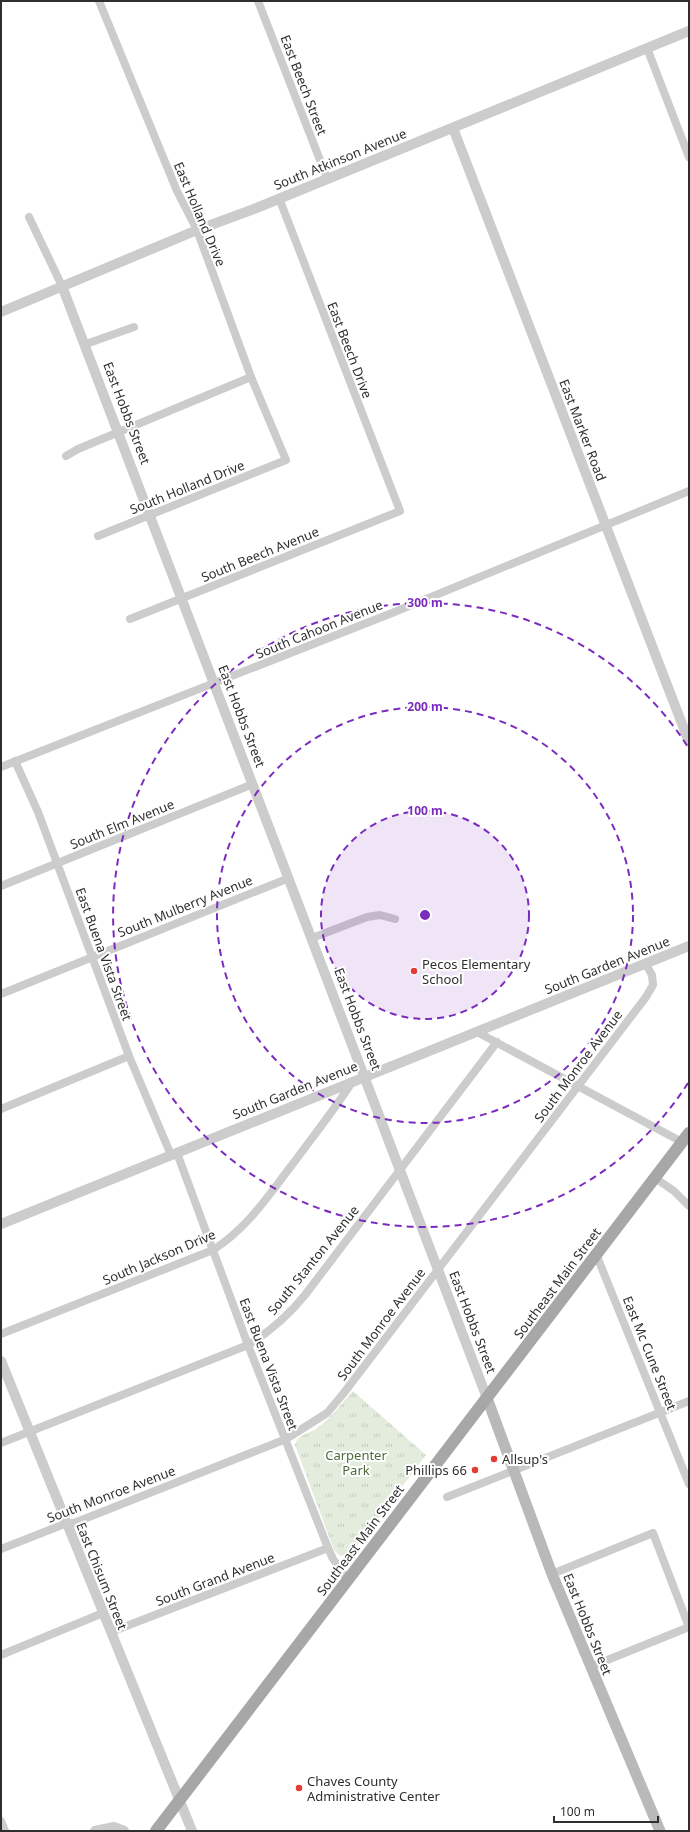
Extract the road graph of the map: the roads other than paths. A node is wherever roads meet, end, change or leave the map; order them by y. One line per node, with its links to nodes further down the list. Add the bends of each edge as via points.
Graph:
1 (99, 1): 10 (street, East Holland Drive, via 177,192)
2 (258, 1): 7 (street, East Beech Street)
3 (689, 31): 4 (street, South Atkinson Avenue)
4 (647, 48): 5 (street, South Atkinson Avenue); 6 (street)
5 (453, 128): 7 (street, South Atkinson Avenue); 22 (street, East Marker Road)
6 (689, 157)
7 (327, 178): 8 (street, South Atkinson Avenue)
8 (278, 198): 10 (street, South Atkinson Avenue); 20 (street, East Beech Drive)
9 (29, 217): 11 (street, East Hobbs Street)
10 (197, 230): 11 (street, South Atkinson Avenue); 15 (street, East Holland Drive)
11 (62, 286): 12 (street, South Atkinson Avenue); 14 (street, East Hobbs Street)
12 (1, 312)
13 (134, 327): 14 (street)
14 (86, 344): 16 (street, East Hobbs Street)
15 (251, 377): 16 (street); 18 (street, East Holland Drive)
16 (119, 432): 17 (street); 21 (street, East Hobbs Street)
17 (66, 456)
18 (286, 460): 21 (street, South Holland Drive)
19 (689, 491): 22 (street, South Cahoon Avenue)
20 (400, 511): 24 (street, South Beech Avenue)
21 (150, 515): 23 (street, South Holland Drive); 24 (street, East Hobbs Street)
22 (606, 525): 26 (street, South Cahoon Avenue); 27 (street, East Marker Road)
23 (98, 536)
24 (182, 598): 25 (street, South Beech Avenue); 26 (street, East Hobbs Street)
25 (130, 618)
26 (215, 683): 28 (street, South Cahoon Avenue); 30 (street, East Hobbs Street)
27 (689, 742)
28 (16, 761): 29 (street, South Cahoon Avenue); 31 (street, East Buena Vista Street)
29 (1, 767)
30 (253, 784): 31 (street, South Elm Avenue); 32 (street, East Hobbs Street)
31 (57, 864): 33 (street, South Elm Avenue); 37 (street, East Buena Vista Street)
32 (289, 878): 35 (street, East Hobbs Street); 37 (street, South Mulberry Avenue)
33 (1, 886)
34 (395, 919): 35 (street, via 380,915 367,917)
35 (312, 938): 43 (street, East Hobbs Street)
36 (689, 946): 38 (street, South Garden Avenue)
37 (92, 956): 39 (street, South Mulberry Avenue); 42 (street, East Buena Vista Street)
38 (645, 963): 40 (street, South Garden Avenue); 45 (street, South Monroe Avenue, via 652,976 653,985)
39 (1, 994)
40 (477, 1032): 41 (street); 43 (street, South Garden Avenue)
41 (495, 1045): 45 (street); 49 (street, South Stanton Avenue)
42 (129, 1056): 46 (street); 48 (street, East Buena Vista Street)
43 (365, 1076): 44 (street, South Garden Avenue); 49 (street, East Hobbs Street)
44 (352, 1081): 48 (street, South Garden Avenue); 53 (street, South Jackson Drive, via 326,1120 250,1219 232,1237)
45 (577, 1086): 47 (street); 55 (street, South Monroe Avenue)
46 (1, 1109)
47 (685, 1138): 50 (main road, Southeast Main Street)
48 (174, 1154): 52 (street, South Garden Avenue); 53 (street, East Buena Vista Street)
49 (401, 1169): 55 (street, East Hobbs Street); 57 (street, South Stanton Avenue, via 287,1316 268,1333)
50 (655, 1178): 51 (street, via 674,1191); 54 (main road, Southeast Main Street)
51 (689, 1206)
52 (1, 1224)
53 (213, 1250): 56 (street, South Jackson Drive); 57 (street, East Buena Vista Street)
54 (596, 1254): 59 (main road, Southeast Main Street); 61 (street, East Mc Cune Street)
55 (438, 1269): 59 (street, East Hobbs Street); 63 (street, South Monroe Avenue, via 327,1413)
56 (1, 1334)
57 (248, 1345): 62 (street, South Stanton Avenue); 63 (street, East Buena Vista Street)
58 (1, 1361): 62 (street, East Chisum Street)
59 (487, 1398): 65 (main road, East Hobbs Street); 72 (main road, Southeast Main Street)
60 (689, 1401): 61 (street)
61 (661, 1412): 65 (street); 66 (street, East Mc Cune Street)
62 (30, 1431): 64 (street, South Stanton Avenue); 68 (street, East Chisum Street)
63 (286, 1439): 68 (street, South Monroe Avenue, via 74,1523); 69 (street, East Buena Vista Street)
64 (1, 1443)
65 (514, 1472): 67 (street); 71 (main road, East Hobbs Street)
66 (689, 1484)
67 (447, 1497)
68 (66, 1523): 70 (street, South Monroe Avenue); 73 (street, East Chisum Street)
69 (328, 1548): 72 (street, East Buena Vista Street); 75 (street, South Grand Avenue)
70 (1, 1549)
71 (552, 1574): 74 (street, via 653,1533); 77 (main road, East Hobbs Street)
72 (348, 1580): 78 (main road, Southeast Main Street)
73 (103, 1613): 75 (street, East Chisum Street); 76 (street)
74 (689, 1627): 77 (street)
75 (111, 1632): 78 (street, East Chisum Street)
76 (1, 1655)
77 (590, 1667): 85 (main road, East Hobbs Street)
78 (180, 1800): 83 (main road, Southeast Main Street); 84 (street, East Chisum Street)
79 (1, 1821): 80 (street)
80 (5, 1831)
81 (95, 1831): 82 (street, via 114,1827)
82 (124, 1831)
83 (156, 1831)
84 (192, 1831)
85 (660, 1831)

